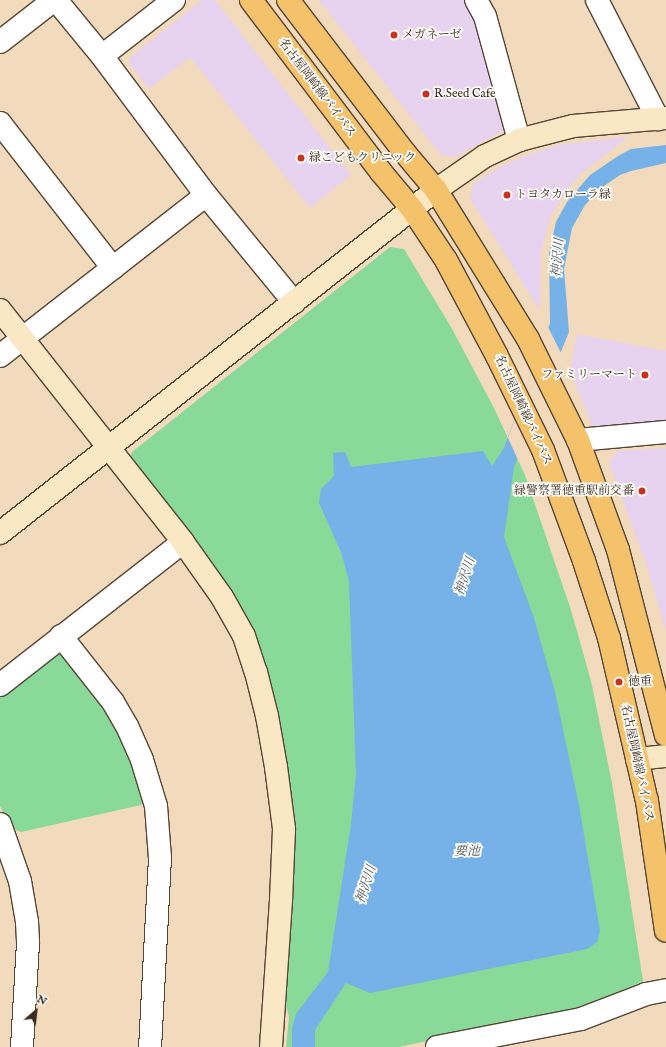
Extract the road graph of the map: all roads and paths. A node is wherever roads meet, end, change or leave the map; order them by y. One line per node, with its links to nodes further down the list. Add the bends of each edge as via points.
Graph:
1 (55, 0): 7 (street); 8 (street)
2 (174, 0): 8 (street)
3 (251, 0): 14 (main road, 名古屋岡崎線バイパス, via 380,172)
4 (288, 0): 12 (main road)
5 (476, 0): 11 (street, via 485,16)
6 (597, 0): 9 (street)
7 (0, 42)
8 (102, 56): 13 (street)
9 (662, 119): 11 (street, via 573,126)
10 (0, 123): 15 (street)
11 (519, 140): 12 (street, via 485,156)
12 (436, 190): 14 (street); 21 (main road, via 528,339)
13 (206, 195): 15 (street); 16 (street)
14 (412, 209): 16 (street); 29 (main road, 名古屋岡崎線バイパス, via 446,260 544,450 598,599)
15 (113, 268): 18 (street)
16 (294, 302): 22 (street)
17 (0, 310): 18 (street)
18 (22, 338): 19 (street); 22 (street)
19 (0, 356)
20 (666, 432): 21 (street)
21 (578, 440): 27 (main road, via 618,550)
22 (109, 448): 23 (street); 24 (street)
23 (0, 533)
24 (183, 542): 25 (street); 35 (street, via 222,597 244,636 267,716 276,767 284,829 282,900)
25 (61, 636): 26 (street); 34 (street, via 113,702 127,726 142,760 156,806 160,858)
26 (0, 685)
27 (666, 735)
28 (666, 756): 29 (street)
29 (637, 759): 31 (main road, 名古屋岡崎線バイパス, via 650,817)
30 (0, 824): 33 (street, via 20,881 26,915 28,943)
31 (666, 931)
32 (666, 990): 36 (street, via 646,994 581,1019)
33 (22, 1047)
34 (150, 1047)
35 (271, 1047)
36 (437, 1047)

